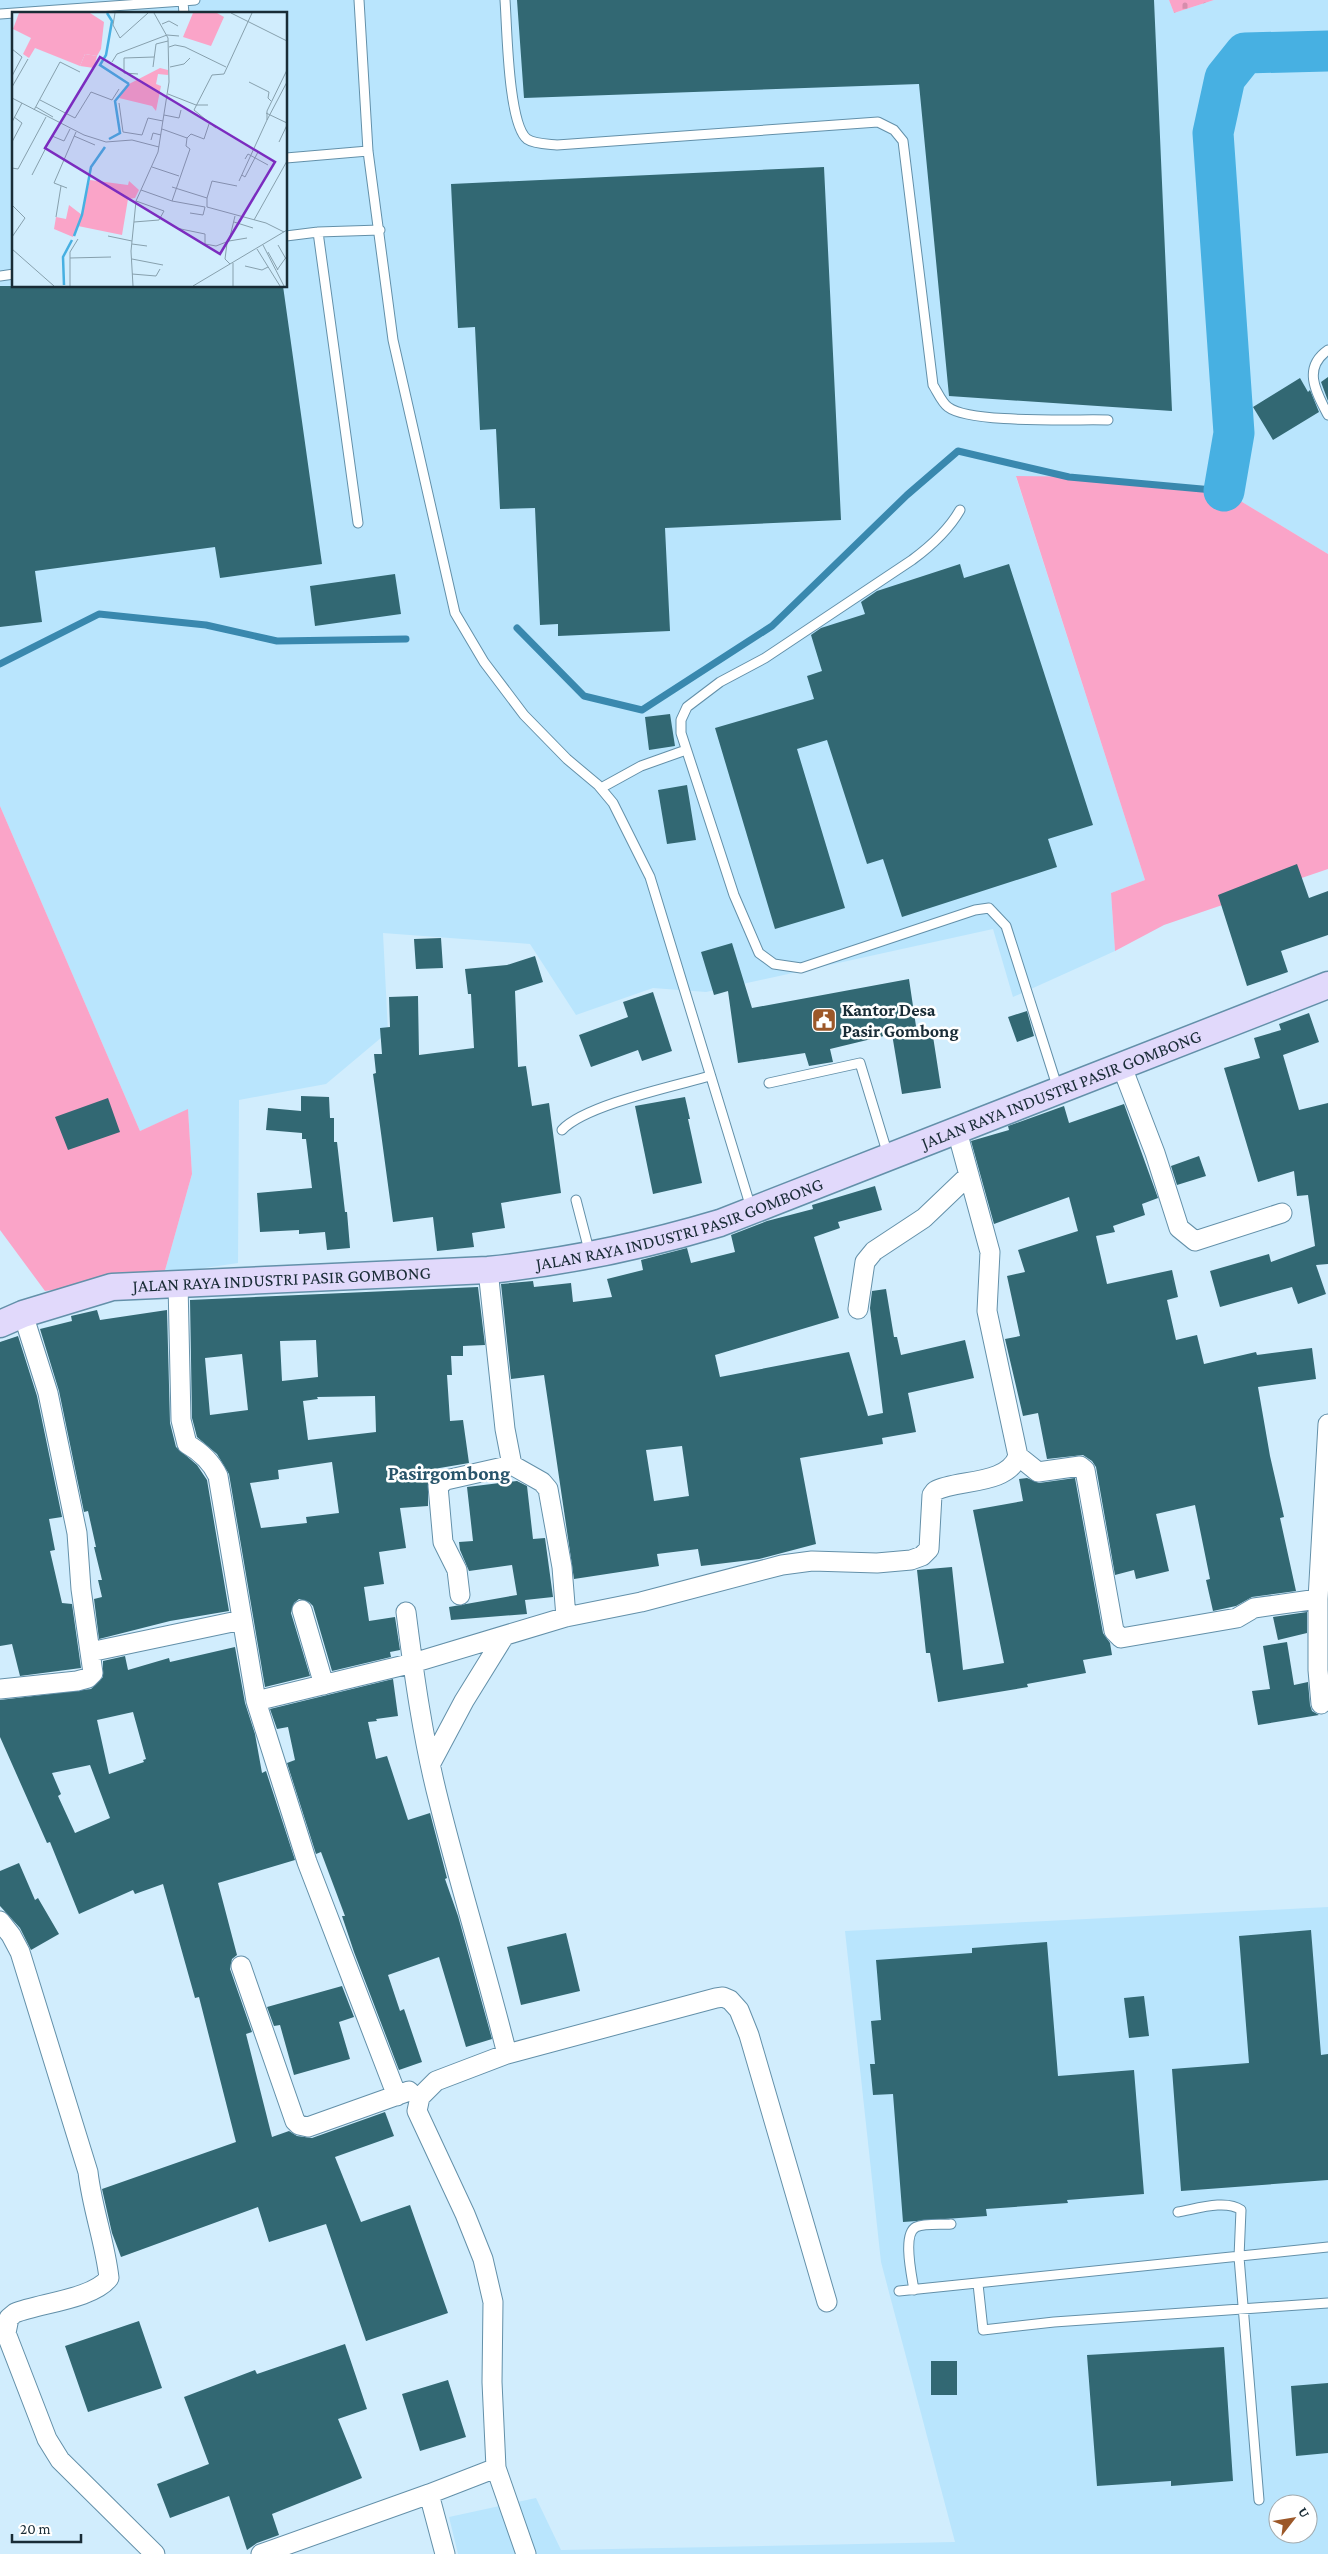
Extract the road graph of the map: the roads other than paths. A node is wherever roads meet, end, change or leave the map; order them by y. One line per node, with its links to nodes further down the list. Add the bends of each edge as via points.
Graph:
1 (195, 0): 4 (lane)
2 (359, 0): 7 (lane)
3 (505, 0): 14 (lane, via 510,81 521,133 529,140 557,145 878,122 894,130 902,141 910,188 933,385 946,407 961,414 992,418)
4 (183, 1): 5 (lane); 6 (lane)
5 (28, 12)
6 (184, 12)
7 (368, 151): 8 (lane); 9 (lane)
8 (288, 158)
9 (380, 230): 10 (lane); 18 (lane, via 393,340 455,613 484,662 524,715)
10 (318, 232): 11 (lane); 16 (lane)
11 (288, 236)
12 (1328, 350): 13 (lane, via 1317,358 1312,368 1316,389)
13 (1328, 416)
14 (1108, 420)
15 (960, 510): 17 (lane, via 935,543 912,560 765,658 720,682 687,707 681,720)
16 (358, 523)
17 (686, 750): 18 (lane, via 641,766); 23 (lane, via 734,895 759,953 774,964 801,968 989,908 1006,926)
18 (601, 788): 21 (lane, via 613,803 650,877)
19 (1328, 985): 20 (main road, JALAN RAYA INDUSTRI PASIR GOMBONG)
20 (1122, 1067): 23 (main road, JALAN RAYA INDUSTRI PASIR GOMBONG); 30 (street, via 1179,1228 1186,1236 1194,1241)
21 (710, 1076): 24 (lane, via 633,1097 570,1120); 29 (lane)
22 (769, 1083): 26 (lane, via 860,1063)
23 (1059, 1091): 25 (main road, JALAN RAYA INDUSTRI PASIR GOMBONG)
24 (562, 1130)
25 (956, 1131): 26 (main road, JALAN RAYA INDUSTRI PASIR GOMBONG); 27 (street)
26 (888, 1158): 29 (main road, JALAN RAYA INDUSTRI PASIR GOMBONG)
27 (970, 1175): 34 (street, via 924,1218 874,1251 865,1262); 37 (street, via 990,1252 987,1310)
28 (576, 1200): 31 (lane)
29 (751, 1210): 31 (main road, JALAN RAYA INDUSTRI PASIR GOMBONG, via 680,1235)
30 (1282, 1213)
31 (591, 1256): 32 (main road, JALAN RAYA INDUSTRI PASIR GOMBONG)
32 (488, 1270): 33 (main road, JALAN RAYA INDUSTRI PASIR GOMBONG); 38 (street, via 505,1430)
33 (178, 1282): 35 (main road, JALAN RAYA INDUSTRI PASIR GOMBONG, via 112,1287); 44 (street, via 182,1420 187,1444 213,1464 218,1476)
34 (858, 1309)
35 (11, 1319): 46 (street, via 48,1393 76,1524)
36 (1328, 1424): 40 (street)
37 (1018, 1456): 40 (street, via 1038,1472 1080,1466 1085,1470 1114,1631 1121,1638 1237,1618 1254,1608); 43 (street, via 1012,1468 935,1491 932,1495 929,1549 911,1560 877,1563 812,1561 782,1565 641,1602)
38 (512, 1465): 39 (street, via 446,1480 438,1486 443,1542 457,1570); 43 (street, via 548,1489 562,1567)
39 (460, 1595)
40 (1318, 1600): 51 (street)
41 (302, 1610): 48 (street)
42 (406, 1612): 47 (street)
43 (566, 1617): 45 (street)
44 (242, 1620): 46 (street); 50 (street)
45 (502, 1638): 47 (street); 52 (street)
46 (90, 1652): 49 (street, via 93,1673 88,1678)
47 (413, 1663): 48 (street); 52 (street)
48 (324, 1685): 50 (street)
49 (0, 1689)
50 (256, 1701): 56 (street, via 307,1862)
51 (1321, 1704)
52 (431, 1764): 55 (street)
53 (0, 1921): 71 (street, via 20,1952 88,2172 91,2202 108,2278 91,2291 15,2313 9,2318 6,2333 47,2439 60,2460)
54 (242, 1966): 56 (street, via 295,2120 300,2125 308,2127)
55 (507, 2054): 57 (street, via 436,2081); 65 (street, via 716,1998 730,2000 739,2010 761,2072)
56 (397, 2096): 57 (street, via 411,2090)
57 (420, 2096): 68 (street, via 416,2111 483,2259 493,2302)
58 (1178, 2212): 61 (lane, via 1224,2205 1235,2205 1242,2210)
59 (952, 2224): 63 (lane, via 917,2226 912,2231 909,2256)
60 (1328, 2247): 61 (lane)
61 (1239, 2257): 62 (lane); 67 (lane)
62 (978, 2284): 63 (lane); 67 (lane, via 982,2330)
63 (914, 2290): 64 (lane)
64 (899, 2291)
65 (827, 2302)
66 (1328, 2303): 67 (lane)
67 (1243, 2308): 70 (lane)
68 (496, 2468): 69 (street); 74 (street)
69 (429, 2494): 72 (street); 73 (street)
70 (1259, 2500)
71 (155, 2554)
72 (261, 2554)
73 (445, 2554)
74 (526, 2554)

